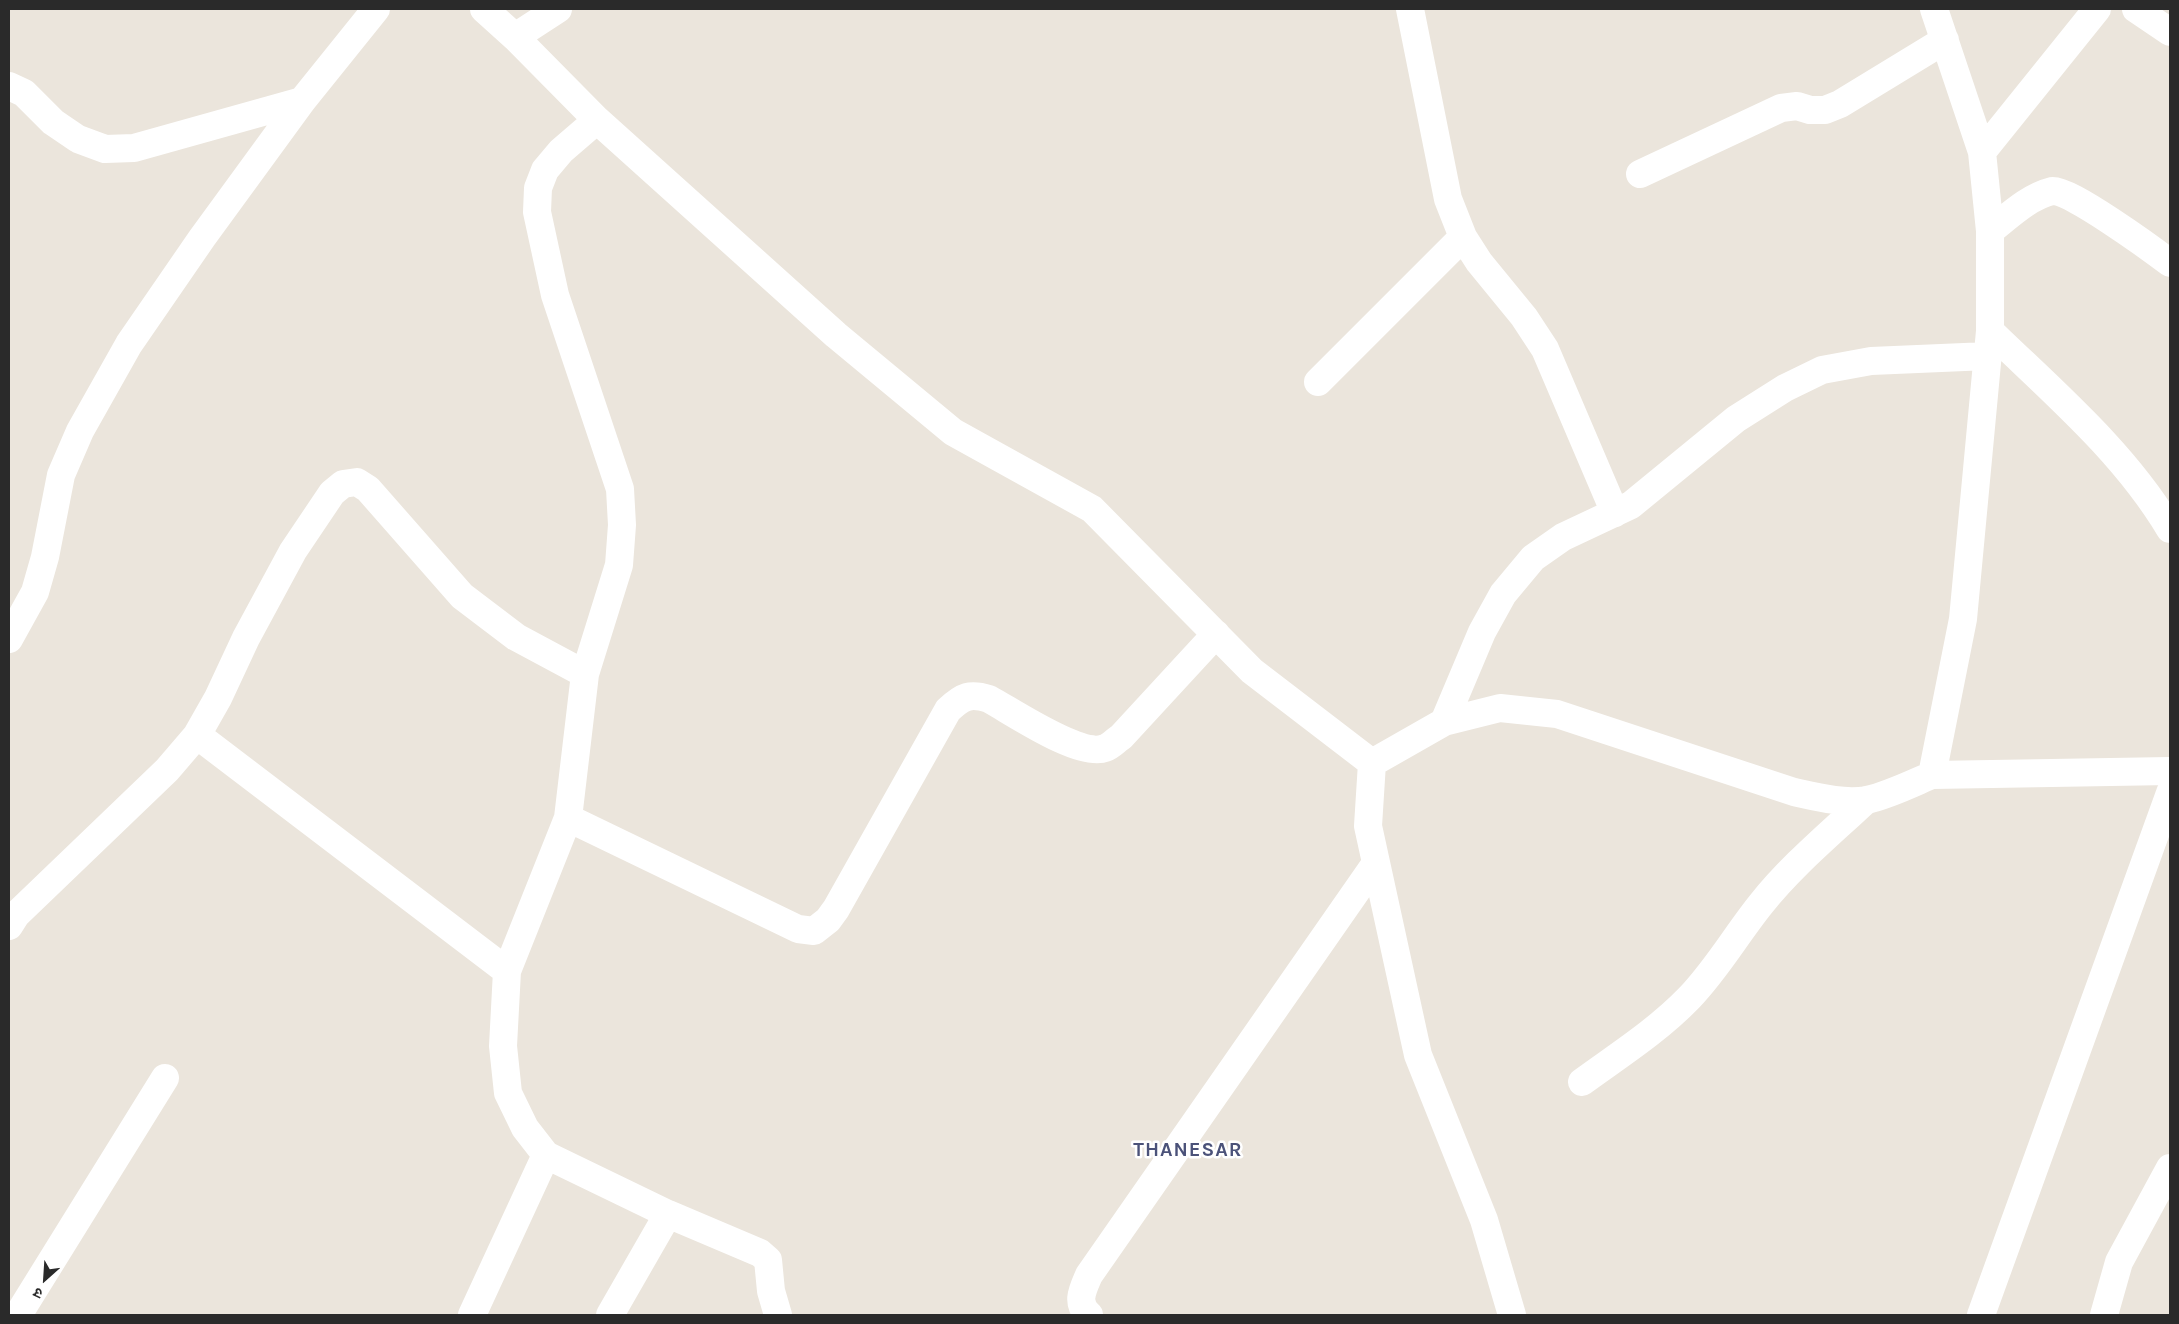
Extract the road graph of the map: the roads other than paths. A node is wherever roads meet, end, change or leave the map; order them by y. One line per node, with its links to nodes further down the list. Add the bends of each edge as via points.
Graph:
1 (376, 9): 12 (street)
2 (484, 9): 9 (street)
3 (558, 9): 9 (street)
4 (1410, 9): 17 (street, via 1448,199)
5 (1934, 9): 10 (street)
6 (2097, 9): 14 (street)
7 (2136, 9): 8 (street)
8 (2170, 32)
9 (515, 37): 13 (street)
10 (1945, 40): 14 (street); 15 (street, via 1840,104 1825,110 1797,106 1781,108)
11 (9, 86): 12 (street, via 24,93 54,122 78,139 105,149 134,148)
12 (302, 101): 24 (street, via 135,336 80,431 61,476 35,592)
13 (597, 120): 23 (street, via 836,335 953,432 1092,509); 25 (street, via 561,151 545,170 538,188 537,212 555,295 620,489 622,525 618,565)
14 (1982, 152): 16 (street)
15 (1640, 174)
16 (1990, 231): 18 (street, via 2035,197 2054,191 2073,197); 19 (street)
17 (1463, 237): 20 (street); 21 (street, via 1545,349)
18 (2170, 262)
19 (1989, 343): 21 (street, via 1822,370 1785,388 1736,419 1658,485); 22 (street, via 2110,447); 30 (street, via 1963,619)
20 (1318, 382)
21 (1616, 513): 26 (street, via 1563,537 1534,558 1503,594 1482,632)
22 (2170, 529)
23 (1216, 634): 28 (street, via 1252,671); 33 (street, via 1121,736 1105,748 1090,750 1073,746 989,699 976,695 960,699 948,710 836,909 814,930 798,929)
24 (9, 639)
25 (585, 674): 27 (street, via 516,638 489,618 462,596 368,489 357,482 343,484 332,493 293,551); 33 (street)
26 (1444, 722): 28 (street); 32 (street, via 1500,708 1557,714 1794,792 1832,800)
27 (198, 735): 35 (street, via 168,770); 36 (street)
28 (1372, 763): 34 (street, via 1368,826)
29 (2170, 771): 30 (street)
30 (1932, 774): 32 (street)
31 (2170, 794): 49 (street)
32 (1866, 800): 38 (street, via 1761,904 1726,954 1690,997 1654,1031)
33 (568, 818): 36 (street)
34 (1376, 863): 47 (street, via 1089,1275 1080,1295 1083,1310); 48 (street, via 1418,1055 1484,1220)
35 (11, 917)
36 (507, 970): 39 (street, via 503,1046 508,1093 525,1128)
37 (165, 1078): 43 (street)
38 (1582, 1082)
39 (546, 1155): 41 (street); 44 (street)
40 (2170, 1168): 50 (street, via 2119,1262)
41 (668, 1214): 45 (street); 46 (street, via 760,1252 768,1260 771,1291)
42 (9, 1309): 43 (street)
43 (17, 1315)
44 (472, 1315)
45 (610, 1315)
46 (778, 1315)
47 (1089, 1315)
48 (1512, 1315)
49 (1982, 1315)
50 (2104, 1315)

